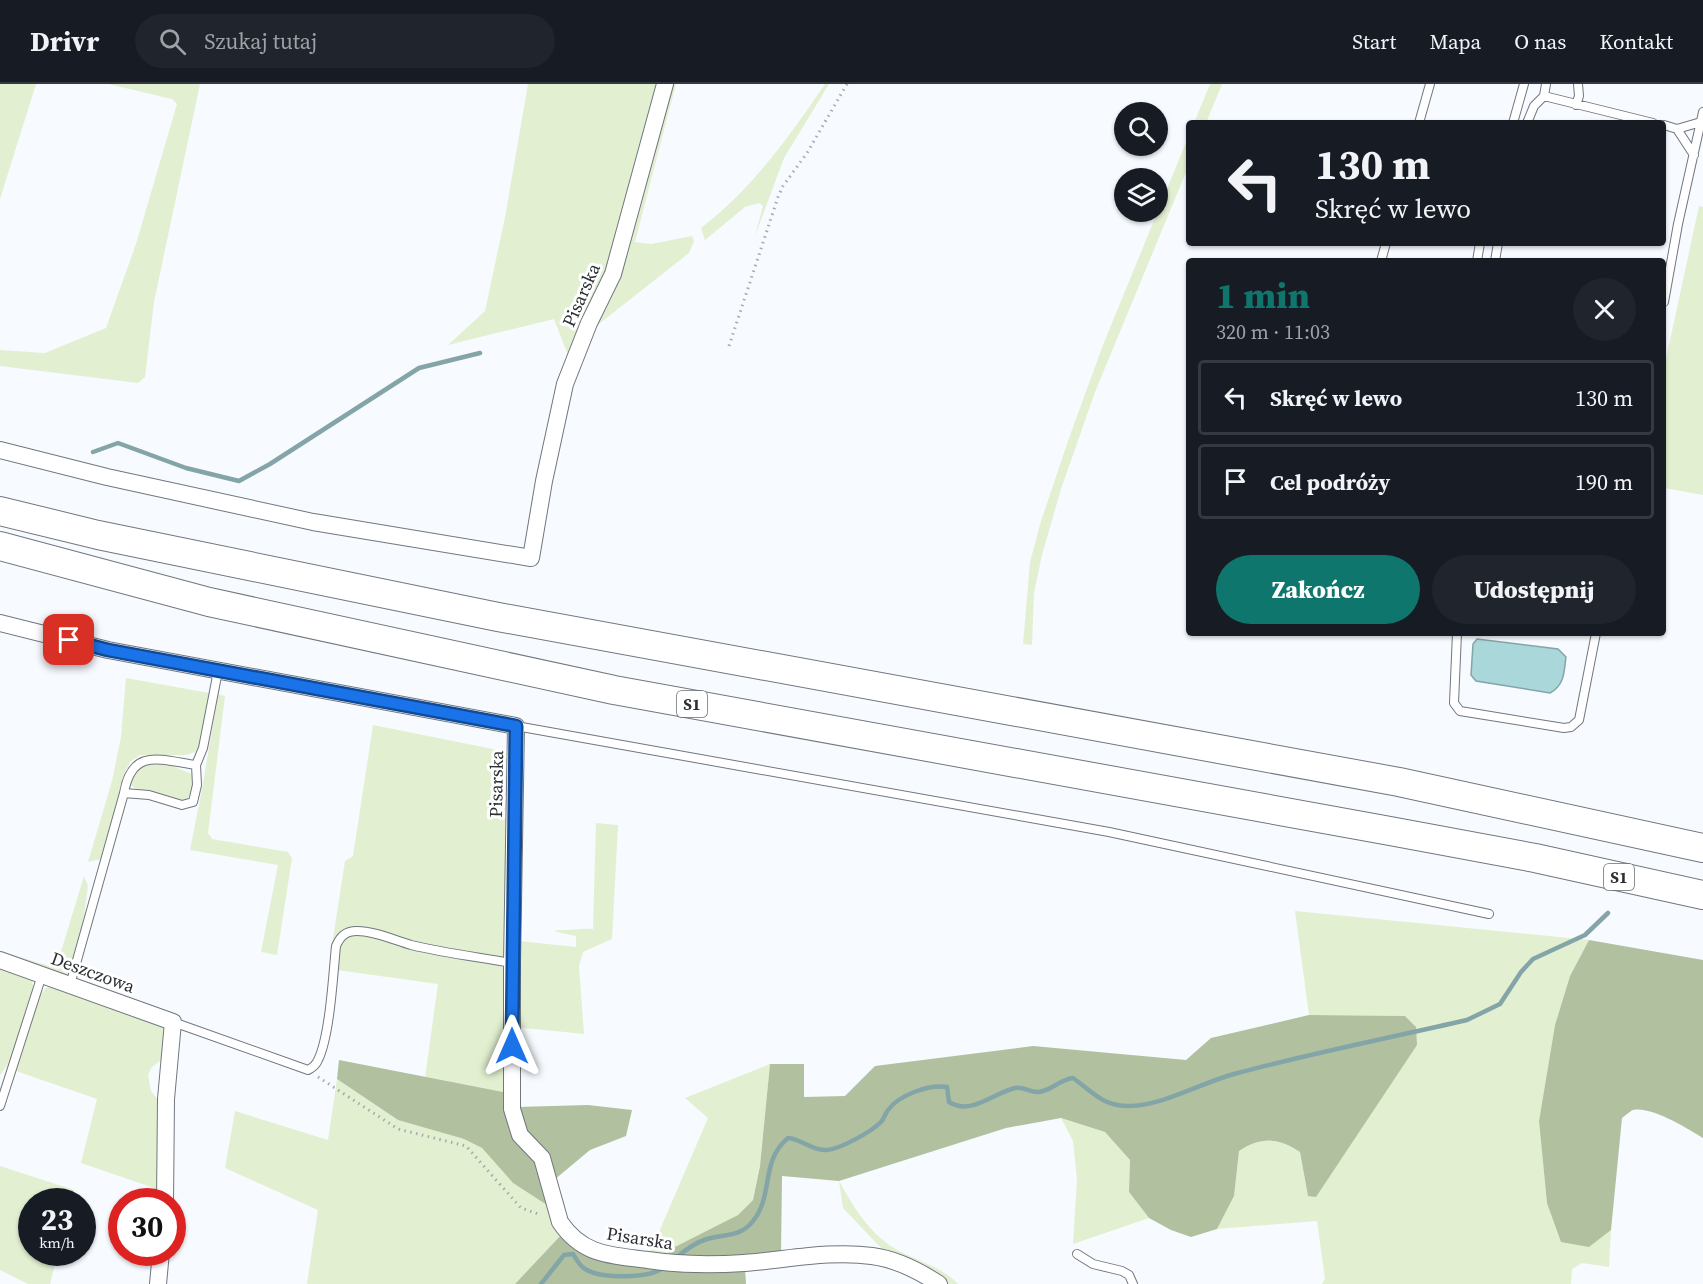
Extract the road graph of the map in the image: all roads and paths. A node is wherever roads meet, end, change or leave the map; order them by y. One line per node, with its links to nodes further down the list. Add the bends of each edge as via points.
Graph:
1 (665, 84): 20 (street, Pisarska, via 613,274 565,384 531,558 313,522)
2 (848, 84): 19 (path, via 778,197)
3 (1430, 84): 10 (lane)
4 (1524, 84): 11 (lane)
5 (1546, 84): 7 (lane)
6 (1578, 84): 8 (lane)
7 (1544, 96): 8 (lane); 12 (lane)
8 (1576, 105): 13 (lane)
9 (1703, 112): 14 (lane)
10 (1420, 120)
11 (1514, 120)
12 (1528, 120)
13 (1640, 120)
14 (1701, 122): 16 (lane); 17 (lane)
15 (1666, 126): 16 (lane)
16 (1677, 129): 17 (lane)
17 (1694, 155): 18 (lane)
18 (1666, 277)
19 (729, 346)
20 (0, 450)
21 (0, 511): 30 (highway, via 98,535 498,617 1388,780)
22 (0, 546): 31 (highway, S1, via 208,602 614,690 1535,858)
23 (0, 623): 26 (street, via 108,650)
24 (1457, 636): 25 (lane, via 1456,708 1564,728 1579,720)
25 (1595, 636)
26 (218, 671): 27 (street); 28 (lane)
27 (516, 726): 32 (lane, via 1109,832); 34 (street, Pisarska)
28 (196, 765): 29 (lane, via 143,760 130,771); 29 (lane, via 196,793 188,804)
29 (124, 793): 36 (lane)
30 (1703, 848)
31 (1703, 895)
32 (1489, 914)
33 (0, 960): 35 (street, Deszczowa)
34 (512, 963): 38 (lane, via 369,933 346,933 336,946 320,1056); 41 (street, Pisarska, via 512,1109 520,1135 542,1158)
35 (42, 975): 36 (street, Deszczowa); 39 (lane)
36 (70, 985): 37 (street, Deszczowa)
37 (173, 1022): 38 (lane, Deszczowa); 40 (street, via 166,1099)
38 (308, 1070): 41 (path, via 398,1129 466,1146 521,1208)
39 (0, 1106)
40 (165, 1188)
41 (560, 1222): 45 (street, Pisarska, via 570,1236 592,1250 618,1257 680,1264 870,1255 898,1262)
42 (1077, 1254): 46 (lane, via 1093,1264 1130,1275)
43 (160, 1266): 44 (street)
44 (158, 1284)
45 (939, 1284)
46 (1134, 1284)

